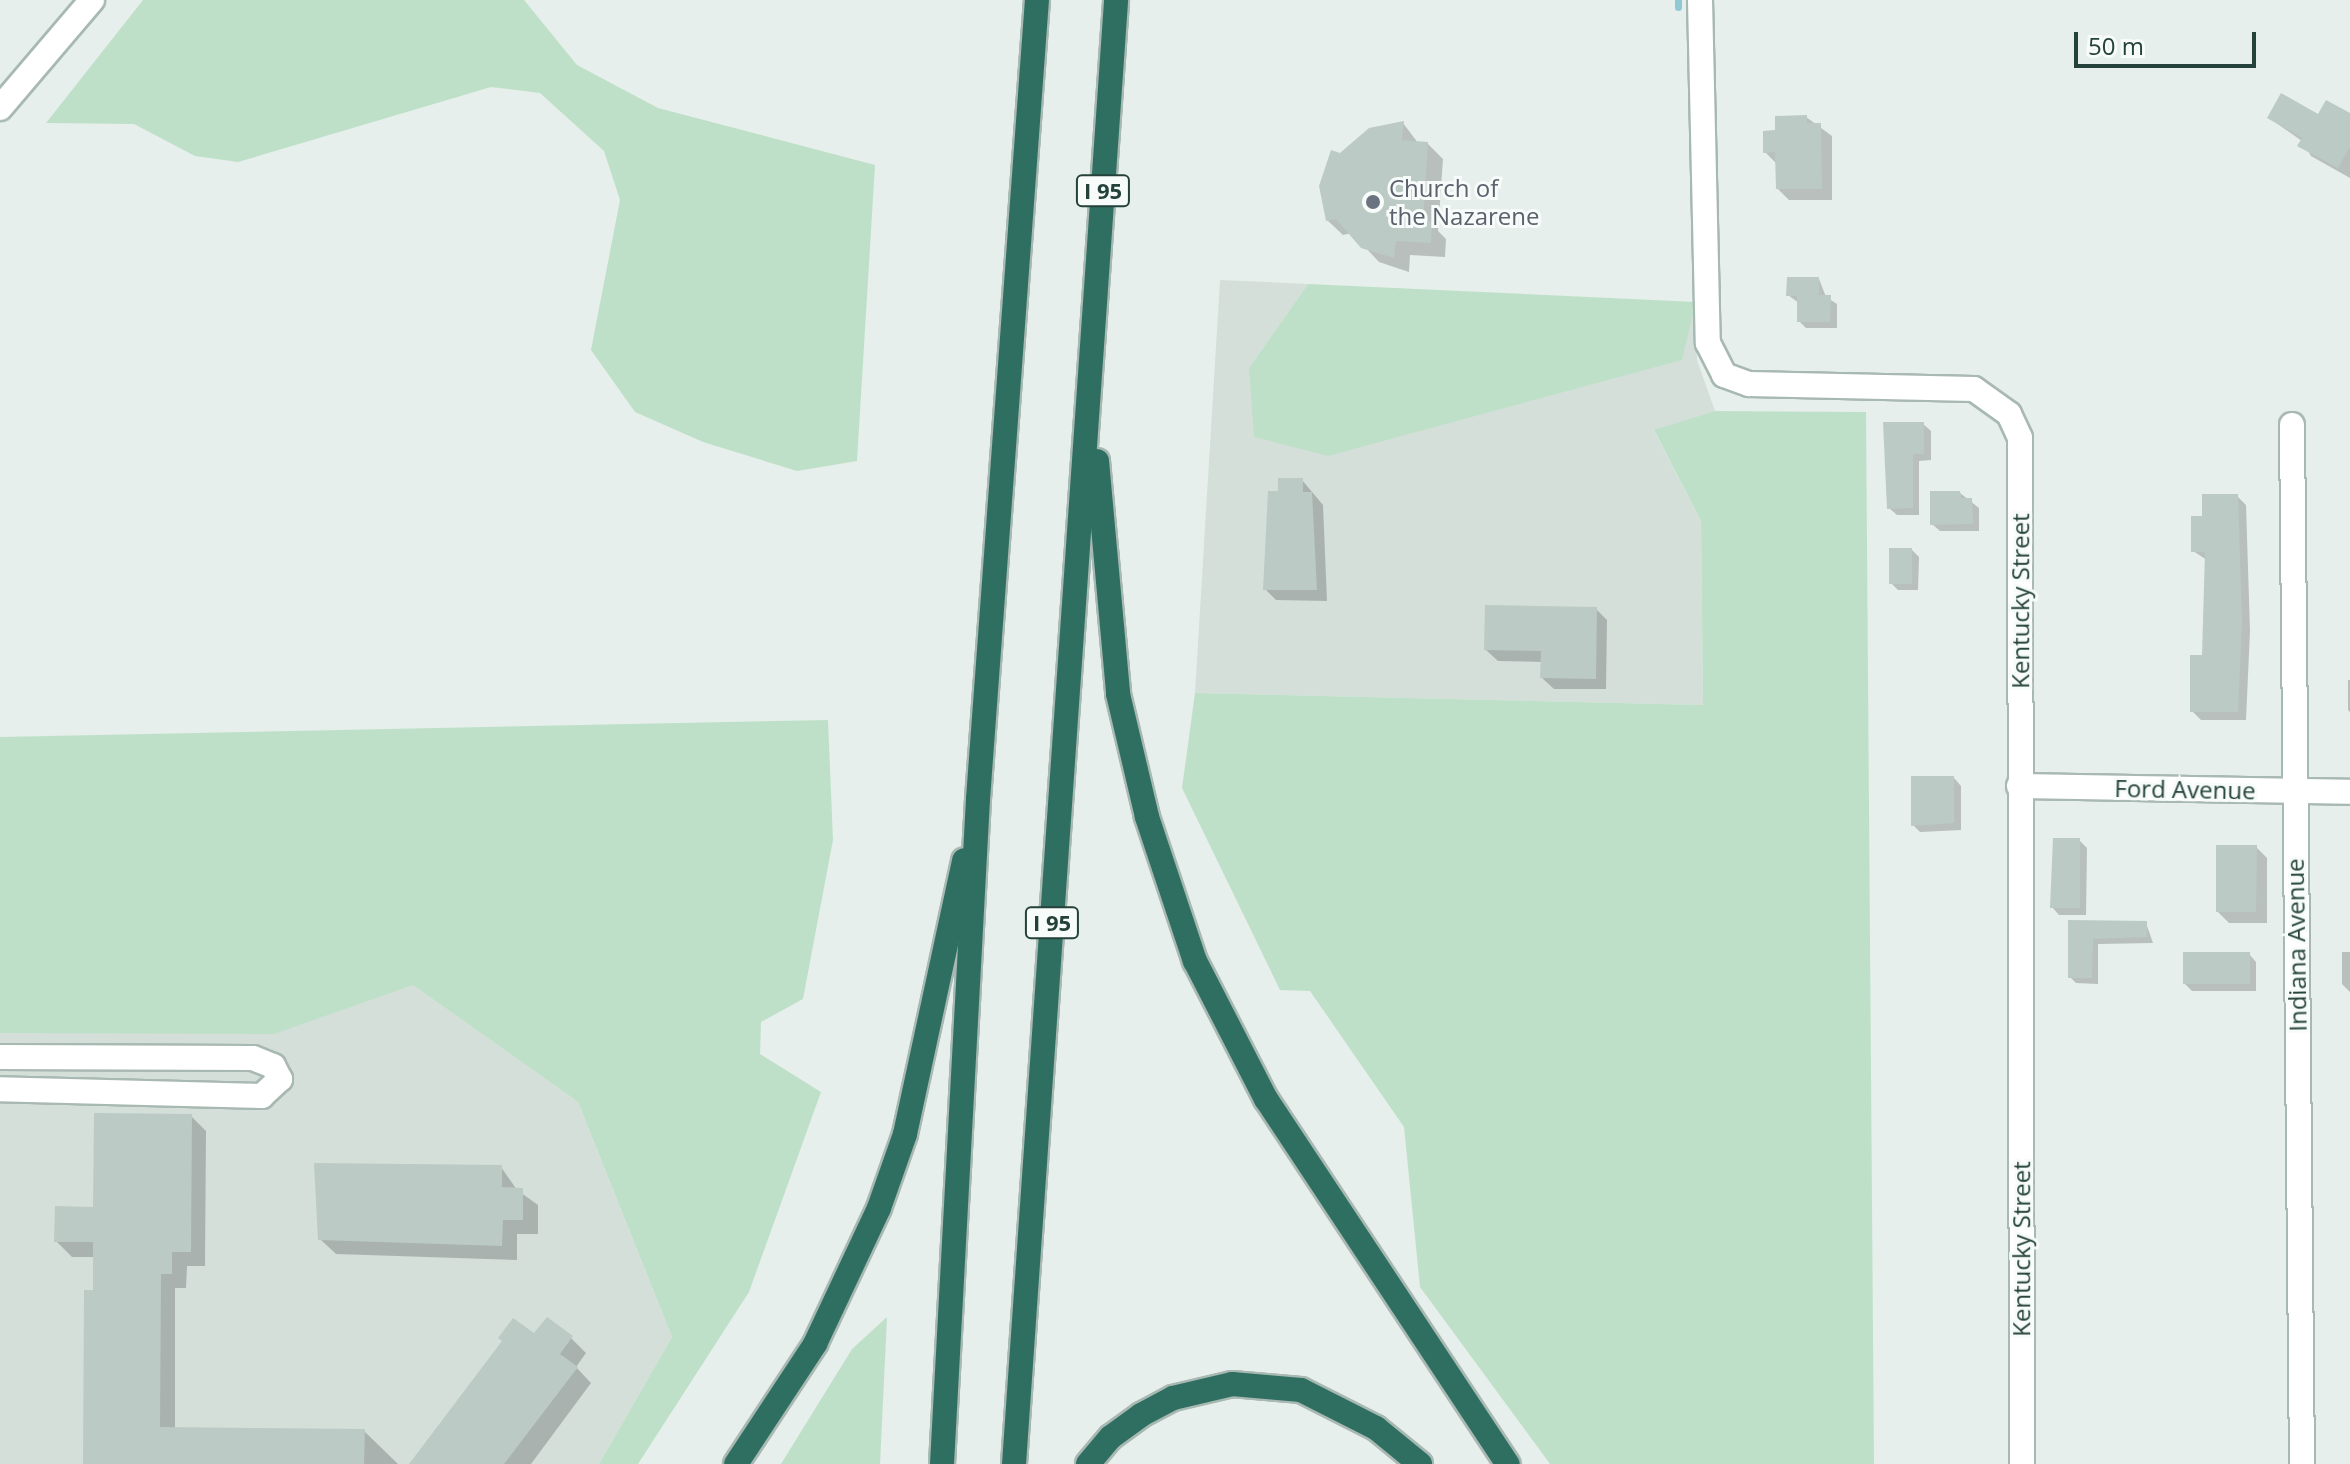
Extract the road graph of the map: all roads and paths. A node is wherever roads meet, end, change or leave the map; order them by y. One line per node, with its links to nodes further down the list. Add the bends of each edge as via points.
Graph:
1 (92, 0): 5 (street)
2 (1037, 0): 11 (highway)
3 (1116, 0): 6 (highway, I 95)
4 (1700, 0): 8 (street, Kentucky Street, via 1708,343 1724,375 1749,384 1974,389 2009,414 2020,438)
5 (0, 108)
6 (1090, 382): 16 (highway, I 95); 19 (highway, via 1118,694 1147,817 1195,961 1266,1099)
7 (2292, 425): 9 (street, Indiana Avenue)
8 (2019, 786): 9 (street, Ford Avenue); 20 (street, Kentucky Street)
9 (2294, 792): 10 (street, Ford Avenue); 21 (street, Indiana Avenue)
10 (2350, 792)
11 (978, 799): 14 (highway, via 905,1134 879,1208 815,1344); 15 (highway)
12 (0, 1057): 13 (street, via 253,1058 273,1066 280,1079 262,1096)
13 (0, 1089)
14 (736, 1464)
15 (942, 1464)
16 (1014, 1464)
17 (1088, 1464): 18 (highway, via 1111,1437 1141,1415 1173,1398 1232,1384 1301,1390 1376,1428)
18 (1420, 1464)
19 (1508, 1464)
20 (2022, 1464)
21 (2302, 1464)

